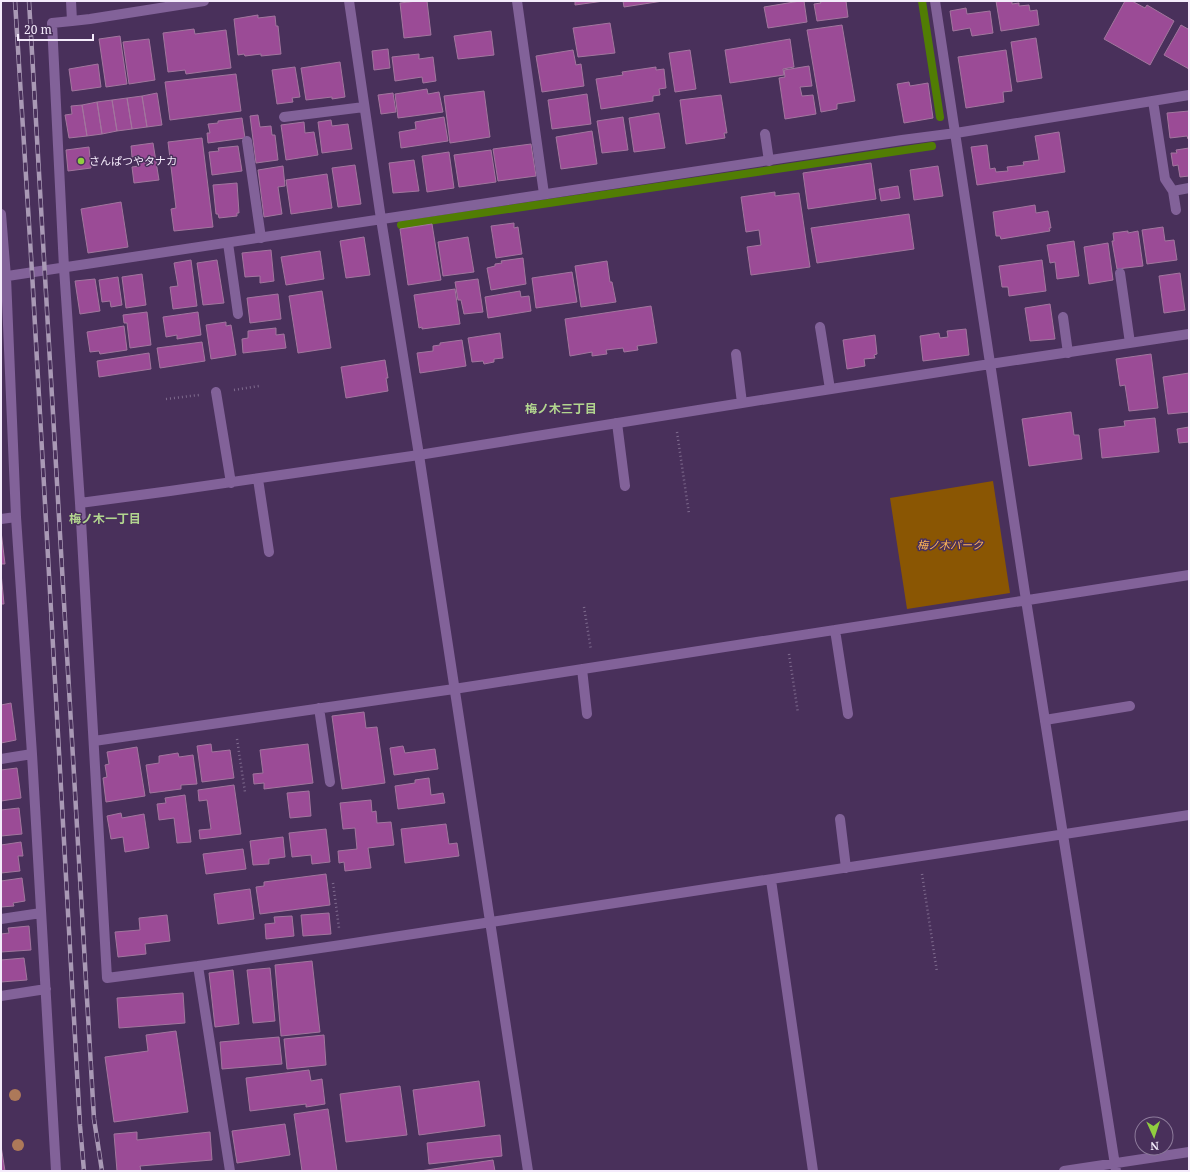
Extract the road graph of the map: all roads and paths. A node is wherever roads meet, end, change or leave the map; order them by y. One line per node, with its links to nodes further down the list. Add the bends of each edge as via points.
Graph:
1 (71, 1): 6 (street)
2 (204, 1): 6 (street)
3 (349, 1): 9 (street)
4 (517, 1): 17 (street)
5 (935, 1): 11 (street)
6 (72, 21): 23 (street, via 52,23)
7 (1189, 95): 8 (street)
8 (1153, 101): 11 (street); 16 (street, via 1165,180)
9 (364, 106): 10 (street); 20 (street)
10 (284, 117)
11 (956, 133): 14 (street); 33 (street)
12 (765, 134): 14 (street)
13 (247, 141): 21 (street)
14 (769, 160): 17 (street)
15 (1189, 188): 16 (street)
16 (1173, 191): 18 (street)
17 (544, 194): 20 (street)
18 (1176, 210)
19 (1, 214): 25 (street)
20 (381, 219): 21 (street); 39 (street)
21 (261, 238): 22 (street)
22 (228, 243): 23 (street); 26 (street)
23 (64, 268): 25 (street); 43 (street)
24 (1120, 273): 30 (street)
25 (4, 277): 45 (street)
26 (238, 314)
27 (1063, 317): 31 (street)
28 (820, 327): 34 (street)
29 (1189, 334): 30 (street)
30 (1130, 343): 31 (street)
31 (1068, 353): 33 (street)
32 (736, 354): 36 (street)
33 (990, 364): 34 (street); 49 (street)
34 (830, 389): 36 (street)
35 (216, 392): 41 (street)
36 (742, 402): 37 (street)
37 (674, 414): 38 (street); 44 (path)
38 (617, 423): 39 (street); 42 (street)
39 (418, 455): 40 (street); 55 (street)
40 (258, 479): 41 (street); 47 (street)
41 (231, 483): 43 (street)
42 (625, 486)
43 (80, 503): 63 (street)
44 (689, 514)
45 (16, 516): 46 (street); 64 (street)
46 (1, 519)
47 (268, 552)
48 (1189, 575): 49 (street)
49 (1026, 600): 51 (street); 61 (street)
50 (584, 607): 53 (path)
51 (835, 630): 52 (street); 60 (street)
52 (787, 637): 53 (street); 58 (path)
53 (594, 668): 54 (street)
54 (582, 669): 55 (street); 59 (street)
55 (454, 689): 57 (street); 77 (street)
56 (1130, 706): 61 (street)
57 (319, 708): 62 (street); 66 (street)
58 (798, 713)
59 (587, 714)
60 (848, 714)
61 (1045, 720): 70 (street)
62 (235, 721): 63 (street); 67 (path)
63 (94, 741): 79 (street, via 107,978)
64 (32, 754): 65 (street); 75 (street)
65 (1, 758)
66 (330, 782)
67 (245, 792)
68 (1189, 815): 70 (street)
69 (840, 819): 72 (street)
70 (1063, 833): 71 (street); 84 (street)
71 (919, 856): 72 (street); 80 (path)
72 (846, 868): 73 (street)
73 (771, 880): 77 (street); 88 (street)
74 (333, 882): 78 (path)
75 (41, 913): 76 (street); 81 (street)
76 (1, 919)
77 (490, 923): 78 (street); 87 (street)
78 (341, 945): 79 (street)
79 (198, 966): 86 (street)
80 (937, 972)
81 (46, 989): 82 (street); 85 (street)
82 (1, 996)
83 (1189, 1152): 84 (street)
84 (1115, 1167): 89 (street)
85 (56, 1171)
86 (230, 1171)
87 (528, 1171)
88 (813, 1171)
89 (1064, 1171)

